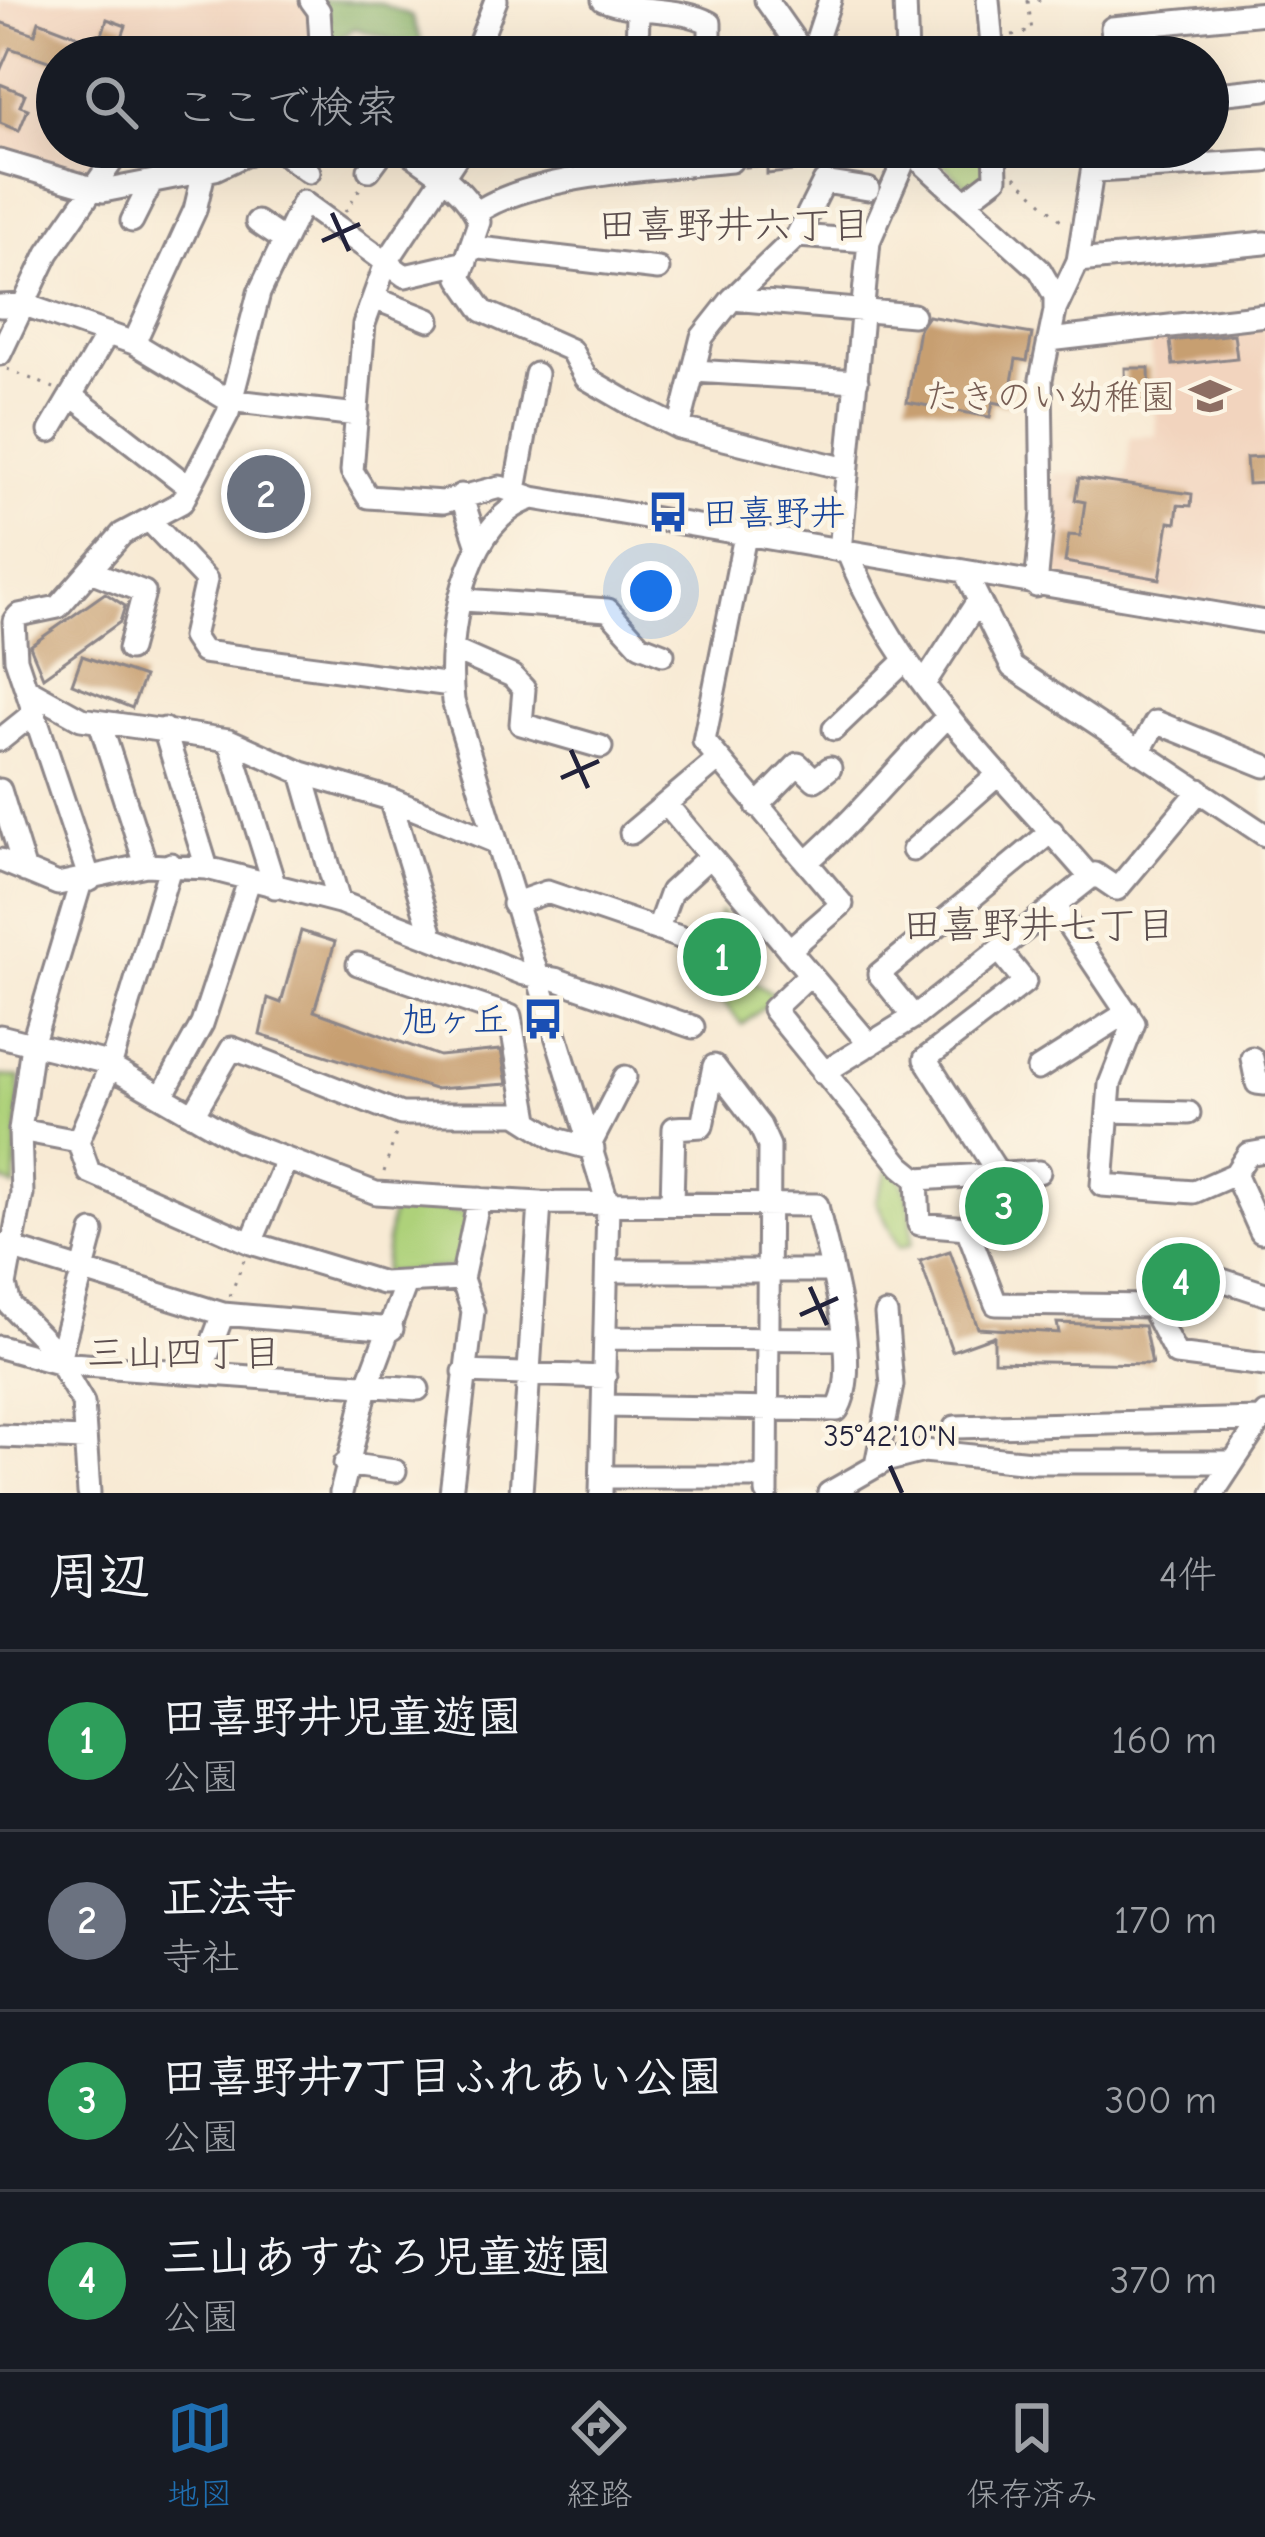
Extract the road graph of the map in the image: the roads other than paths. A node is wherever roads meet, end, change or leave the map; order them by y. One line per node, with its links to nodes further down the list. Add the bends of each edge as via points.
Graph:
1 (311, 0): 10 (street, via 319,10)
2 (603, 0): 8 (street)
3 (766, 0): 14 (street)
4 (905, 0): 16 (street)
5 (988, 0): 17 (street)
6 (502, 3): 11 (street)
7 (832, 6): 15 (street)
8 (638, 11): 12 (street); 13 (street, via 691,14 710,23)
9 (1265, 13): 18 (street, via 1112,28)
10 (316, 36)
11 (485, 36)
12 (637, 36)
13 (710, 36)
14 (793, 36)
15 (818, 36)
16 (906, 36)
17 (992, 36)
18 (1113, 36)
19 (1265, 89): 20 (street)
20 (1229, 92)
21 (0, 161): 41 (street)
22 (1265, 161): 23 (street)
23 (1229, 163)
24 (107, 168): 41 (street)
25 (213, 168): 36 (street)
26 (304, 168): 37 (street)
27 (431, 168): 39 (street)
28 (451, 168): 39 (street)
29 (613, 168): 38 (street)
30 (662, 168): 38 (street)
31 (901, 168): 49 (street)
32 (930, 168): 43 (street)
33 (996, 168): 43 (street, via 996,178)
34 (1147, 168): 35 (street)
35 (1096, 171): 52 (street)
36 (204, 172): 40 (street); 66 (street, via 195,210)
37 (309, 172)
38 (613, 173): 44 (street, via 496,199)
39 (445, 178): 44 (street); 53 (street)
40 (151, 183): 41 (street); 45 (street)
41 (92, 188): 58 (street)
42 (868, 189): 47 (street, via 824,182)
43 (966, 201): 60 (street, via 1040,270)
44 (476, 213): 51 (street)
45 (132, 221)
46 (257, 222): 48 (street)
47 (797, 236): 49 (street); 56 (street)
48 (282, 239): 53 (street, via 303,202); 72 (street)
49 (869, 241): 59 (street)
50 (1265, 243): 52 (street)
51 (468, 254): 53 (street, via 405,276); 54 (street); 74 (street, via 460,278 483,311 571,350 586,378)
52 (1078, 261): 60 (street)
53 (386, 263): 55 (street)
54 (658, 269)
55 (374, 298): 63 (street); 73 (street)
56 (732, 299): 59 (street); 68 (street, via 697,346)
57 (0, 305): 58 (street)
58 (25, 305): 64 (street); 67 (street)
59 (865, 307): 61 (street); 70 (street)
60 (1055, 311): 65 (street)
61 (914, 315)
62 (1265, 315): 65 (street)
63 (429, 320)
64 (107, 334): 66 (street); 71 (street)
65 (1049, 340): 86 (street)
66 (134, 343): 72 (street)
67 (0, 354)
68 (694, 371): 70 (street); 74 (street)
69 (536, 374): 78 (street)
70 (857, 381): 76 (street)
71 (70, 395): 75 (street); 77 (street)
72 (228, 400): 73 (street); 77 (street)
73 (356, 416): 79 (street, via 352,471 368,497 443,502)
74 (679, 428): 76 (street)
75 (50, 431)
76 (848, 469): 83 (street)
77 (189, 487): 80 (street, via 176,508)
78 (524, 494): 79 (street, via 480,488); 81 (street); 82 (street)
79 (461, 495): 82 (street)
80 (149, 520): 84 (street, via 122,534); 95 (street, via 206,580 193,637 203,652)
81 (746, 536): 83 (street); 106 (street, via 704,741)
82 (477, 543): 87 (street)
83 (844, 552): 85 (street); 93 (street)
84 (90, 571): 90 (street, via 144,592); 96 (street, via 58,607 14,621 11,638)
85 (965, 574): 86 (street); 88 (street)
86 (1036, 586): 89 (street)
87 (464, 601): 91 (street); 92 (street, via 608,610 640,645)
88 (976, 604): 94 (street); 105 (street, via 1012,667)
89 (1265, 622)
90 (129, 649)
91 (453, 650): 95 (street); 104 (street, via 524,689 521,724)
92 (663, 654)
93 (906, 660): 94 (street); 101 (street)
94 (925, 684): 98 (street)
95 (451, 685): 119 (street)
96 (27, 689): 97 (street); 99 (street)
97 (35, 712): 102 (street); 129 (street)
98 (948, 716): 110 (street); 123 (street)
99 (100, 723): 100 (street); 125 (street)
100 (164, 729): 103 (street); 126 (street)
101 (834, 729)
102 (0, 740)
103 (229, 740): 109 (street); 131 (street)
104 (584, 749)
105 (1139, 752): 107 (street, via 1156,722); 112 (street)
106 (719, 759): 114 (street); 115 (street)
107 (1265, 766)
108 (830, 768): 115 (street, via 815,780 798,764)
109 (302, 772): 113 (street); 132 (street)
110 (999, 774): 116 (street); 120 (street)
111 (0, 790): 127 (street)
112 (1200, 790): 118 (street); 128 (street, via 1117,889 1100,874)
113 (390, 799): 119 (street); 136 (street)
114 (666, 804): 117 (street); 121 (street)
115 (758, 806): 123 (street)
116 (1052, 831): 128 (street); 144 (street, via 879,974)
117 (631, 833)
118 (1265, 835)
119 (493, 841): 133 (street)
120 (914, 850)
121 (710, 856): 135 (street, via 671,892); 138 (street)
122 (0, 860): 127 (street)
123 (807, 862): 138 (street, via 842,904)
124 (171, 864): 125 (street); 126 (street); 150 (street)
125 (146, 865): 129 (street)
126 (207, 868): 130 (street)
127 (25, 871): 129 (street, via 58,884)
128 (1090, 877): 134 (street)
129 (85, 881): 147 (street)
130 (248, 881): 131 (street); 155 (street, via 202,1024)
131 (274, 887): 132 (street)
132 (339, 902): 136 (street)
133 (513, 904): 135 (street, via 547,892); 142 (street)
134 (1056, 907): 139 (street); 143 (street)
135 (658, 928): 137 (street)
136 (432, 936): 142 (street)
137 (706, 946)
138 (789, 950): 141 (street)
139 (1000, 951): 144 (street); 166 (street, via 1025,982 925,1059)
140 (358, 964): 159 (street, via 510,1016)
141 (810, 974): 148 (street); 152 (street, via 773,1009)
142 (537, 977): 145 (street); 162 (street)
143 (1128, 1012): 151 (street); 156 (street, via 1135,1023 1110,1084)
144 (914, 1017): 148 (street)
145 (693, 1028)
146 (0, 1036): 147 (street)
147 (32, 1045): 150 (street); 160 (street)
148 (870, 1046): 152 (street)
149 (1252, 1058): 154 (street, via 1256,1083)
150 (110, 1067): 155 (street); 161 (street)
151 (1038, 1069)
152 (823, 1073): 168 (street)
153 (626, 1077): 162 (street)
154 (1265, 1084)
155 (162, 1096): 158 (street)
156 (1108, 1112): 157 (street); 167 (street, via 1102,1185 1194,1192)
157 (1189, 1113)
158 (194, 1115): 159 (street, via 232,1048 401,1114); 164 (street)
159 (528, 1119): 162 (street, via 556,1138)
160 (20, 1130): 161 (street); 177 (street, via 22,1194)
161 (78, 1141): 176 (street, via 89,1172)
162 (592, 1146): 173 (street)
163 (1265, 1151): 167 (street, via 1248,1154)
164 (286, 1160): 169 (street, via 376,1193); 176 (street)
165 (1039, 1172): 166 (street)
166 (998, 1174): 168 (street)
167 (1235, 1174): 175 (street)
168 (917, 1179): 194 (street, via 919,1224 967,1228 996,1304 1150,1306 1176,1354)
169 (479, 1199): 171 (street); 183 (street)
170 (673, 1202): 172 (street); 172 (street, via 674,1128 702,1126 714,1066 769,1146); 173 (street)
171 (540, 1203): 173 (street); 197 (street)
172 (769, 1203): 180 (street); 181 (street, via 817,1205)
173 (608, 1204): 179 (street)
174 (93, 1232): 178 (street)
175 (1258, 1234)
176 (251, 1243): 184 (street)
177 (5, 1246): 178 (street); 193 (street, via 6,1296)
178 (84, 1271): 186 (street); 193 (street)
179 (609, 1271): 180 (street); 189 (street)
180 (768, 1271): 181 (street); 190 (street)
181 (830, 1271): 191 (street)
182 (1213, 1277): 185 (street)
183 (462, 1279): 184 (street); 196 (street, via 472,1311)
184 (406, 1283): 188 (street)
185 (1265, 1294)
186 (223, 1314): 188 (street); 195 (street)
187 (886, 1314): 211 (street, via 892,1384)
188 (392, 1329): 199 (street)
189 (607, 1338): 190 (street); 198 (street)
190 (768, 1339): 191 (street); 202 (street)
191 (844, 1339): 202 (street, via 849,1391 837,1410)
192 (0, 1348): 193 (street)
193 (58, 1363): 195 (street); 207 (street, via 83,1402)
194 (1265, 1365)
195 (201, 1372): 199 (street)
196 (464, 1372): 197 (street); 219 (street)
197 (528, 1377): 198 (street); 220 (street)
198 (605, 1377): 201 (street)
199 (367, 1387): 200 (street); 210 (street)
200 (418, 1389)
201 (604, 1406): 202 (street); 213 (street)
202 (767, 1407): 215 (street)
203 (1263, 1416): 204 (street); 209 (street)
204 (1031, 1425): 205 (street); 208 (street)
205 (955, 1427)
206 (1, 1436): 207 (street)
207 (85, 1439): 217 (street)
208 (1030, 1462): 209 (street); 211 (street, via 924,1451)
209 (1228, 1462): 221 (street)
210 (345, 1464): 212 (street); 218 (street)
211 (876, 1465): 216 (street)
212 (394, 1471)
213 (601, 1485): 214 (street)
214 (704, 1485): 215 (street)
215 (767, 1485)
216 (840, 1490)
217 (88, 1493)
218 (341, 1493)
219 (451, 1493)
220 (521, 1493)
221 (1213, 1493)

